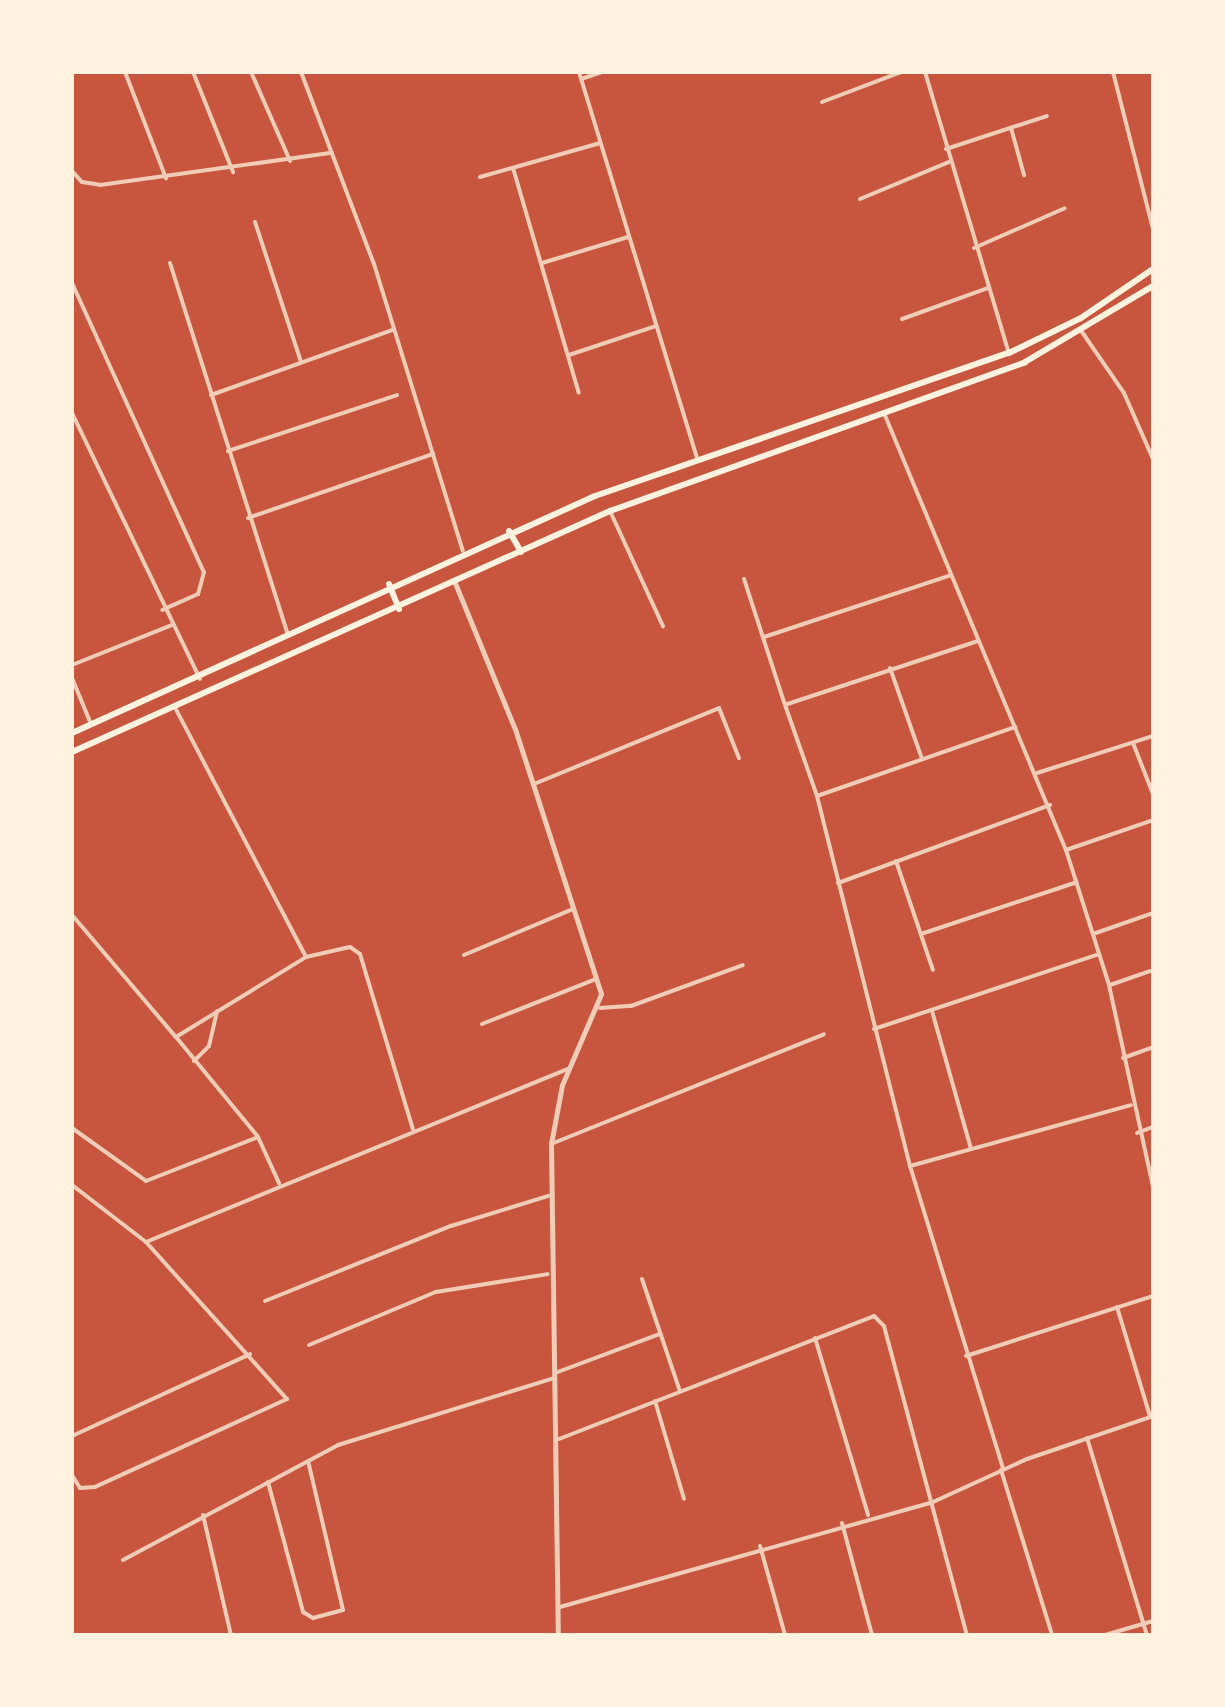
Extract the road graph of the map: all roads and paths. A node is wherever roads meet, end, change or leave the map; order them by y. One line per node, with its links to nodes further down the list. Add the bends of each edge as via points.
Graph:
1 (125, 72): 25 (street)
2 (193, 72): 22 (street)
3 (251, 72): 18 (street)
4 (301, 72): 17 (street)
5 (579, 72): 11 (street)
6 (602, 72): 11 (street)
7 (901, 72): 12 (street)
8 (933, 72): 10 (street)
9 (1113, 72): 29 (street)
10 (926, 73): 16 (street)
11 (581, 79): 15 (street)
12 (822, 102)
13 (1047, 116): 14 (street)
14 (1011, 128): 16 (street); 23 (street)
15 (600, 143): 20 (street); 30 (street)
16 (946, 149): 19 (street)
17 (332, 153): 18 (street); 40 (street)
18 (290, 162): 22 (street)
19 (949, 162): 26 (street); 31 (street)
20 (513, 168): 24 (street); 33 (street)
21 (72, 171): 25 (street, via 82,182 100,185)
22 (233, 172): 25 (street)
23 (1024, 175)
24 (480, 177)
25 (166, 178)
26 (860, 199)
27 (1065, 208): 31 (street)
28 (255, 222): 44 (street)
29 (1153, 229)
30 (629, 236): 33 (street); 39 (street)
31 (974, 248): 37 (street)
32 (170, 263): 46 (street)
33 (542, 263): 43 (street)
34 (1153, 269): 42 (main road, via 1081,318)
35 (72, 283): 64 (street, via 204,572 198,594)
36 (1153, 286): 41 (main road)
37 (988, 288): 38 (street); 42 (street)
38 (902, 319)
39 (656, 326): 43 (street); 52 (street)
40 (393, 330): 44 (street); 51 (street)
41 (1082, 332): 48 (main road, via 1012,367); 53 (street, via 1124,393)
42 (1009, 353): 52 (main road)
43 (569, 355): 45 (street)
44 (301, 362): 46 (street)
45 (579, 393)
46 (211, 395): 50 (street)
47 (397, 395): 50 (street)
48 (883, 410): 54 (main road); 59 (street)
49 (72, 413): 64 (street)
50 (228, 451): 55 (street)
51 (433, 454): 55 (street); 57 (street)
52 (697, 458): 56 (main road)
53 (1153, 459)
54 (610, 511): 58 (main road); 66 (street)
55 (248, 518): 67 (street)
56 (509, 531): 57 (main road); 58 (main road)
57 (463, 551): 62 (main road)
58 (521, 552): 61 (main road)
59 (951, 575): 68 (street); 69 (street)
60 (744, 579): 68 (street)
61 (455, 583): 63 (main road); 85 (street)
62 (389, 584): 63 (main road); 67 (main road)
63 (399, 609): 75 (main road)
64 (162, 610): 65 (street)
65 (172, 625): 70 (street); 73 (street)
66 (663, 626)
67 (288, 634): 73 (main road)
68 (764, 637): 74 (street)
69 (978, 641): 71 (street); 77 (street)
70 (72, 665)
71 (890, 668): 74 (street); 83 (street)
72 (72, 678): 76 (street)
73 (200, 679): 76 (main road)
74 (785, 705): 87 (street)
75 (176, 709): 81 (main road); 101 (street)
76 (92, 726): 78 (main road)
77 (1015, 727): 83 (street); 84 (street)
78 (72, 733)
79 (1153, 736): 80 (street)
80 (1133, 743): 84 (street); 86 (street)
81 (72, 752)
82 (739, 758): 85 (street, via 719,708)
83 (922, 759): 87 (street)
84 (1037, 773): 88 (street)
85 (534, 784): 94 (street)
86 (1153, 794)
87 (817, 796): 93 (street)
88 (1050, 805): 90 (street); 91 (street)
89 (1153, 820): 90 (street)
90 (1066, 850): 92 (street)
91 (896, 861): 93 (street); 97 (street)
92 (1077, 882): 97 (street); 98 (street)
93 (837, 883): 111 (street)
94 (575, 908): 100 (street); 105 (street)
95 (1153, 913): 98 (street)
96 (72, 915): 113 (street)
97 (921, 934): 103 (street)
98 (1093, 934): 99 (street)
99 (1099, 954): 106 (street); 109 (street)
100 (464, 955)
101 (306, 957): 108 (street); 121 (street, via 350,947 360,954)
102 (743, 965): 107 (street, via 631,1006)
103 (933, 970)
104 (1153, 970): 106 (street)
105 (598, 978): 107 (street); 110 (street)
106 (1109, 985): 115 (street)
107 (600, 1008): 117 (street)
108 (217, 1010): 113 (street); 116 (street, via 209,1046)
109 (932, 1011): 111 (street); 125 (street)
110 (482, 1024)
111 (874, 1029): 126 (street)
112 (824, 1034): 124 (street)
113 (176, 1037): 116 (street)
114 (1153, 1047): 115 (street)
115 (1123, 1058): 118 (street)
116 (194, 1061): 123 (street)
117 (568, 1069): 121 (street); 124 (street)
118 (1131, 1105): 122 (street); 125 (street)
119 (1153, 1127): 122 (street)
120 (72, 1128): 123 (street, via 146,1181)
121 (413, 1129): 127 (street)
122 (1137, 1133): 129 (street)
123 (258, 1137): 127 (street)
124 (551, 1144): 130 (street)
125 (971, 1149): 126 (street)
126 (910, 1166): 141 (street)
127 (279, 1183): 131 (street)
128 (72, 1185): 131 (street)
129 (1153, 1187)
130 (548, 1196): 132 (street); 135 (street, via 451,1226)
131 (146, 1242): 140 (street)
132 (548, 1274): 139 (street, via 436,1292); 142 (street)
133 (642, 1279): 137 (street)
134 (1153, 1296): 136 (street)
135 (265, 1301)
136 (1117, 1307): 141 (street); 145 (street)
137 (660, 1334): 142 (street); 143 (street)
138 (815, 1338): 143 (street); 154 (street, via 867,1316 880,1320); 156 (street)
139 (309, 1345)
140 (250, 1354): 146 (street); 151 (street, via 286,1394 283,1405 95,1487 80,1488)
141 (966, 1356): 150 (street)
142 (556, 1375): 148 (street); 149 (street, via 359,1436)
143 (680, 1391): 144 (street)
144 (655, 1401): 148 (street); 153 (street)
145 (1152, 1416): 147 (street)
146 (72, 1436)
147 (1087, 1438): 150 (street); 162 (street)
148 (559, 1439): 160 (street)
149 (308, 1461): 152 (street); 152 (street, via 343,1610 313,1618 303,1612)
150 (1002, 1470): 154 (street); 168 (street)
151 (72, 1475)
152 (268, 1482): 155 (street)
153 (684, 1499)
154 (933, 1502): 156 (street); 167 (street)
155 (203, 1515): 159 (street); 163 (street)
156 (868, 1515): 157 (street)
157 (842, 1523): 158 (street); 166 (street)
158 (760, 1546): 160 (street); 165 (street)
159 (123, 1560)
160 (560, 1607): 164 (street)
161 (1153, 1621): 162 (street)
162 (1143, 1624): 169 (street); 170 (street)
163 (231, 1635)
164 (558, 1635)
165 (785, 1635)
166 (872, 1635)
167 (967, 1635)
168 (1052, 1635)
169 (1105, 1635)
170 (1147, 1635)

